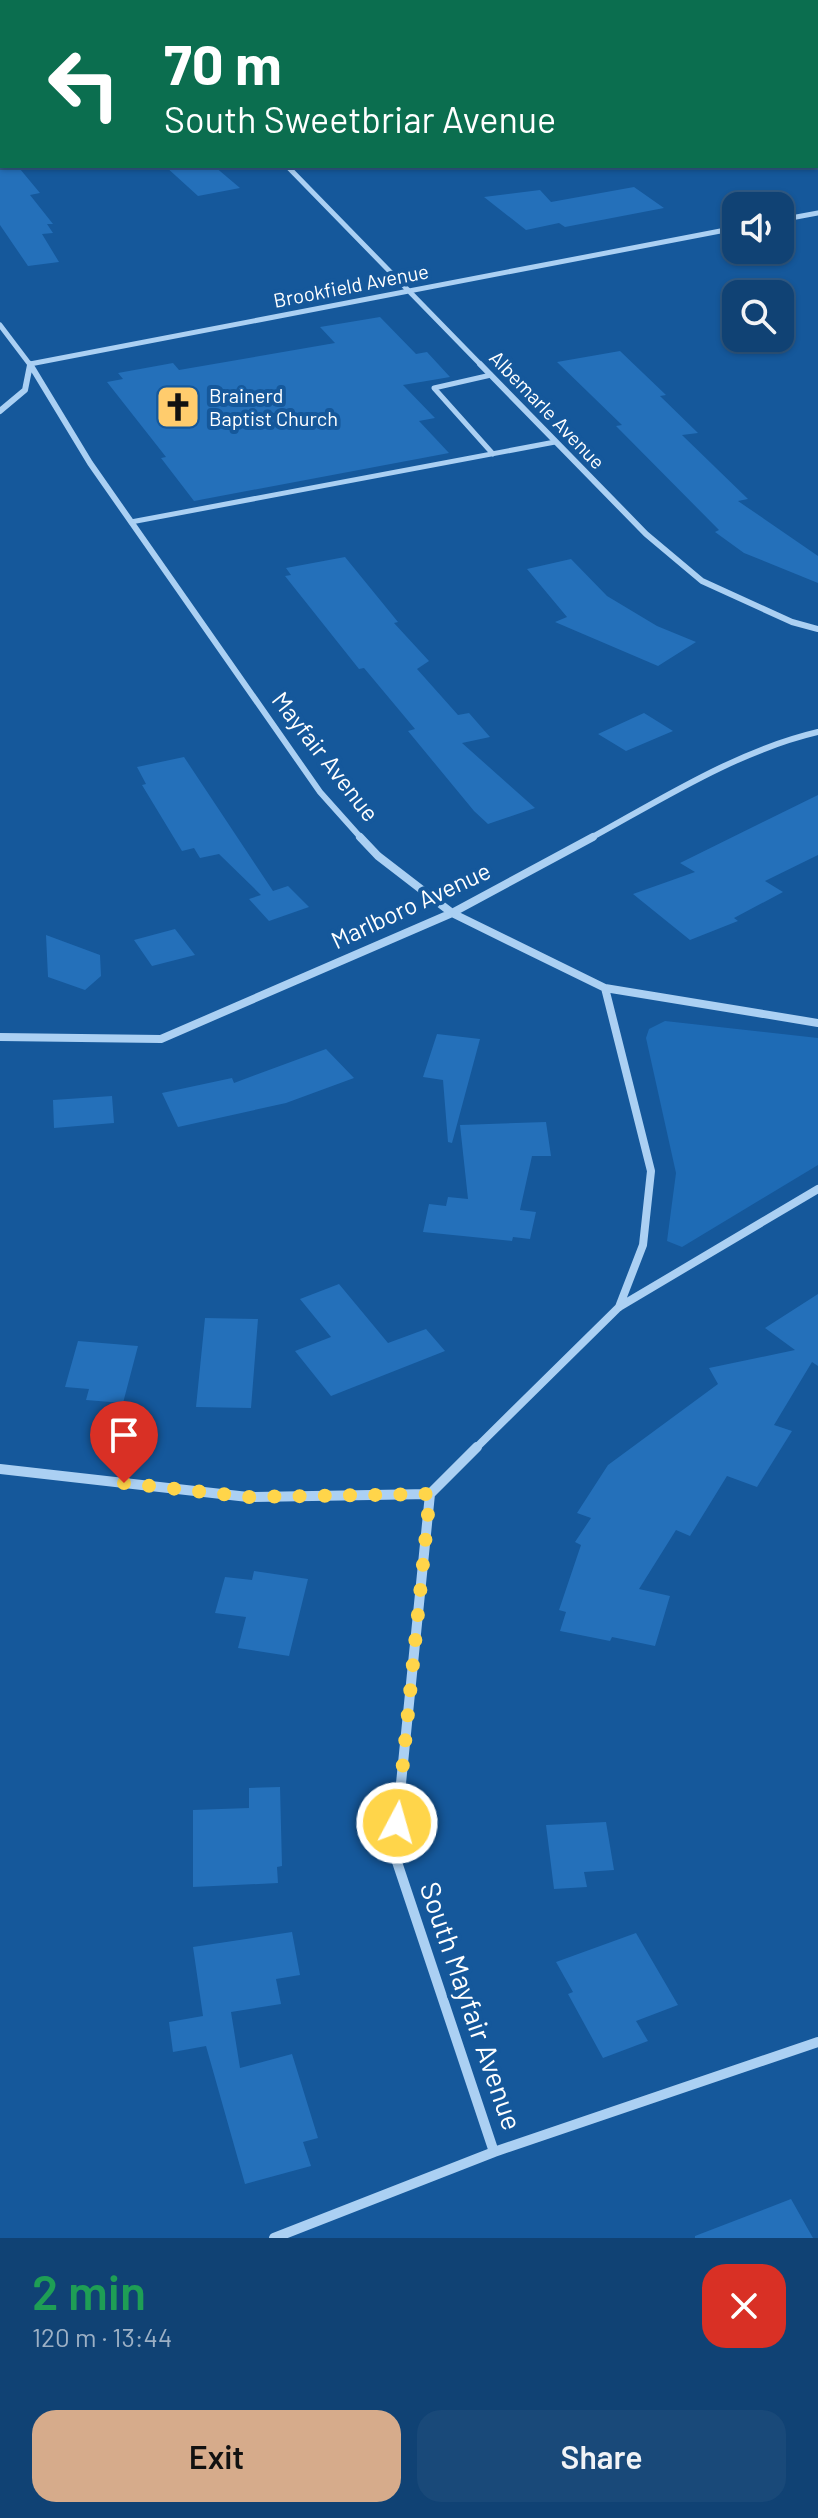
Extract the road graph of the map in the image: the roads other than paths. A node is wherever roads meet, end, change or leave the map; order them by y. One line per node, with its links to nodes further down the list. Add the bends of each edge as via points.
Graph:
1 (289, 168): 5 (street, Albemarle Avenue)
2 (818, 213): 3 (street)
3 (794, 217)
4 (722, 231): 5 (street, Brookfield Avenue)
5 (410, 291): 7 (street, Brookfield Avenue); 8 (street, Albemarle Avenue)
6 (0, 325): 7 (street, Mayfair Avenue)
7 (30, 364): 9 (street, via 25,390); 12 (street, Mayfair Avenue)
8 (491, 375): 10 (street, Albemarle Avenue); 11 (lane, via 434,388)
9 (0, 411)
10 (555, 442): 11 (lane); 13 (street, Albemarle Avenue, via 646,534 702,581)
11 (493, 454): 12 (lane)
12 (131, 522): 15 (street, Mayfair Avenue, via 320,792 378,856)
13 (818, 629)
14 (818, 732): 15 (street, Marlboro Avenue, via 699,779)
15 (452, 913): 16 (street, Mayfair Avenue); 18 (street, Marlboro Avenue, via 161,1039)
16 (605, 988): 17 (street, Mayfair Avenue); 20 (street, via 651,1171 643,1245)
17 (818, 1023)
18 (0, 1037)
19 (818, 1189): 20 (street)
20 (619, 1307): 22 (street)
21 (0, 1469): 22 (street, via 248,1497)
22 (430, 1494): 24 (street, South Mayfair Avenue, via 394,1853)
23 (818, 2042): 24 (street)
24 (494, 2152): 25 (street)
25 (274, 2238)

